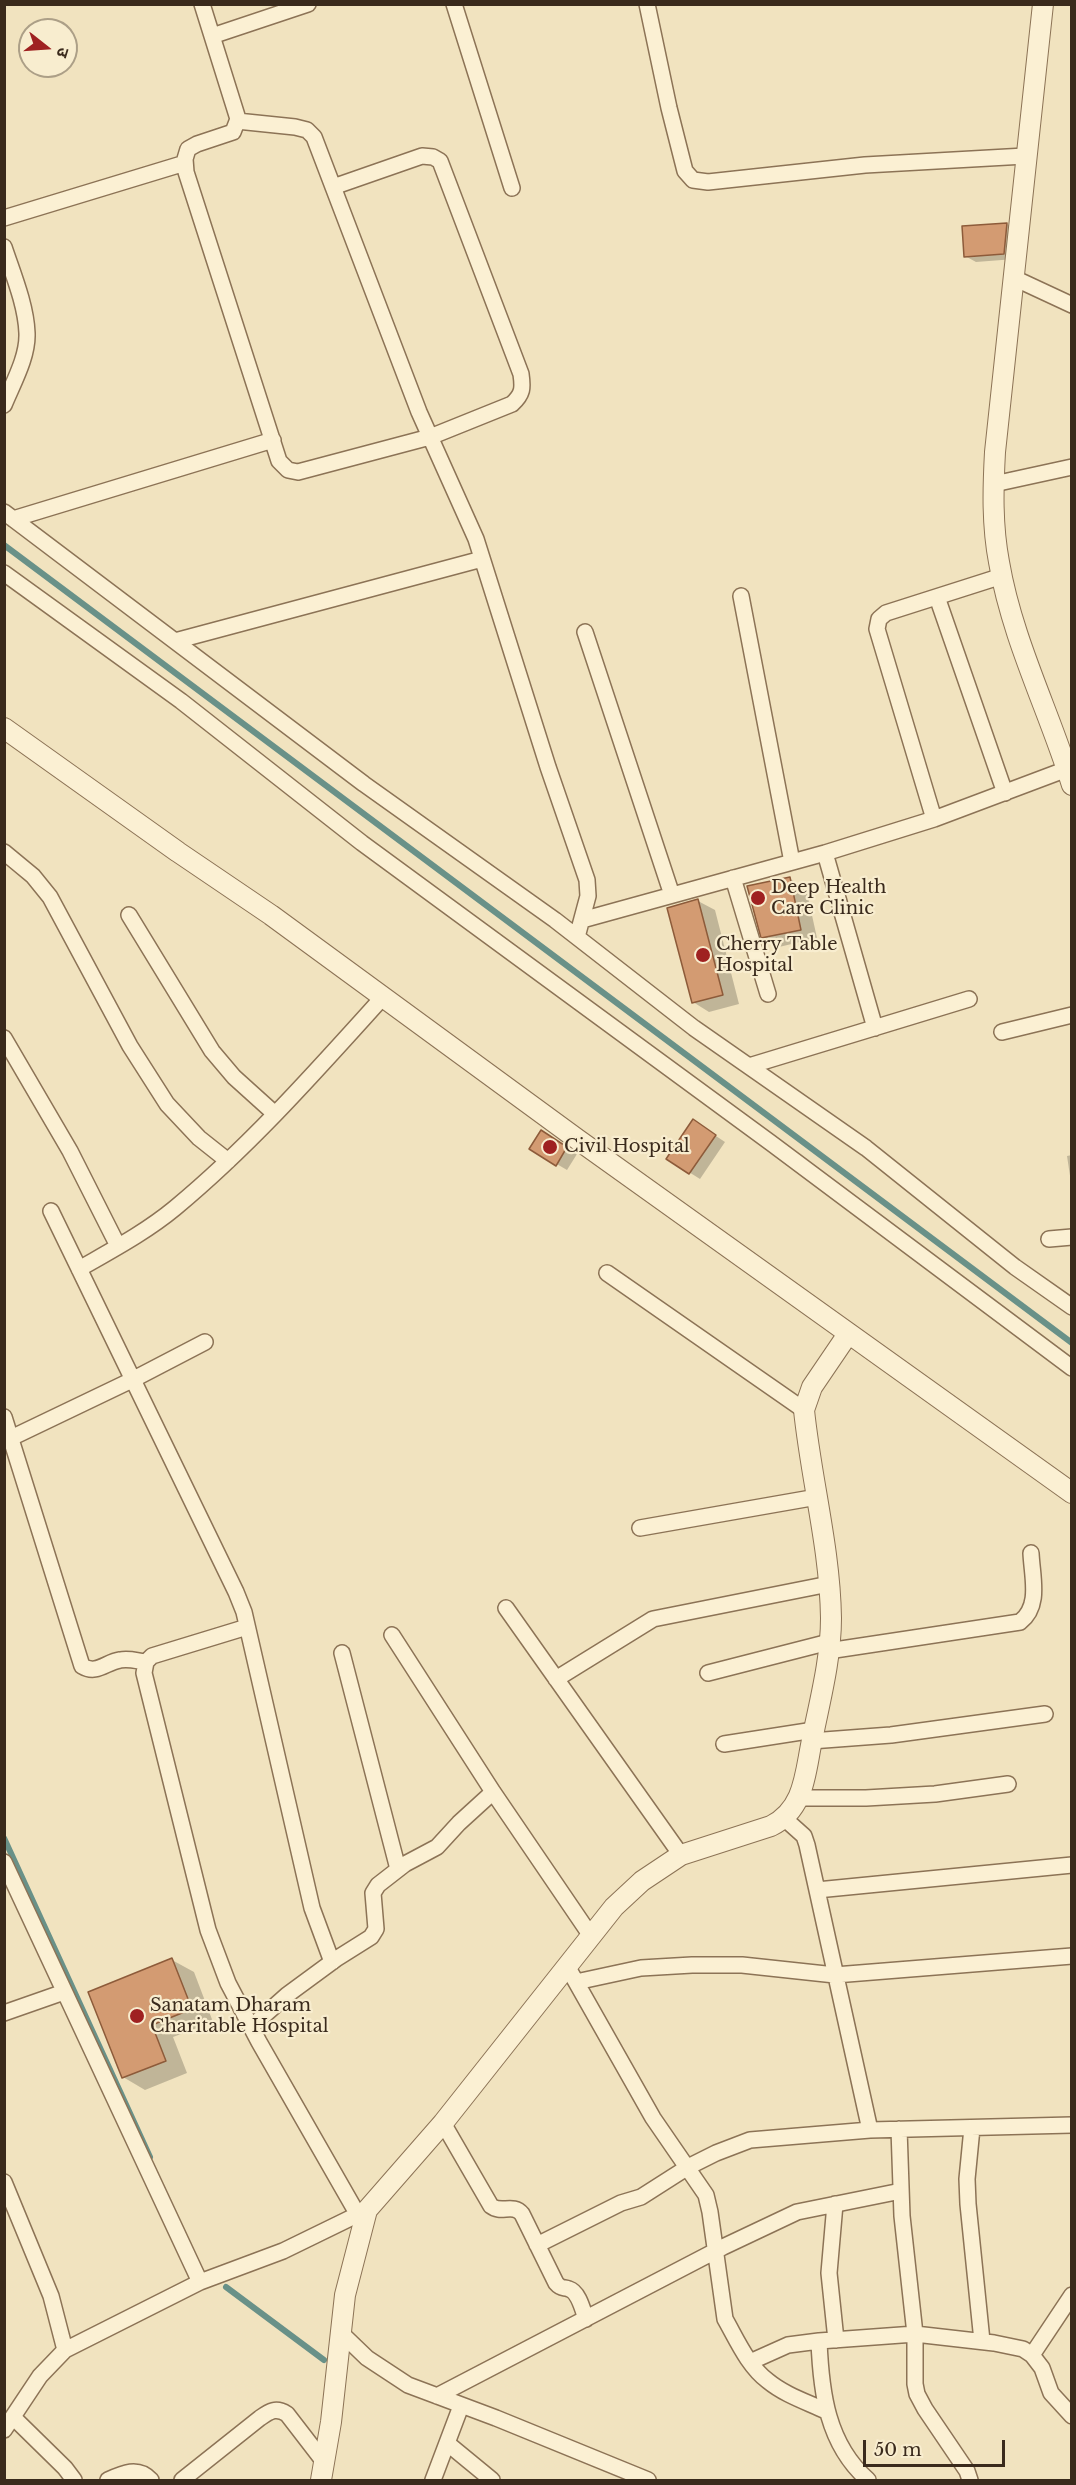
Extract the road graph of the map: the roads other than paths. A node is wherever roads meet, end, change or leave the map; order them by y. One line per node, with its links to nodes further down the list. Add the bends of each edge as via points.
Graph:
1 (202, 4): 6 (street)
2 (308, 4): 6 (street)
3 (454, 4): 11 (street)
4 (647, 4): 8 (street, via 671,119 685,171 693,180 708,182 865,165)
5 (1043, 4): 8 (street)
6 (212, 36): 7 (street)
7 (237, 121): 9 (street, via 233,132 188,149); 10 (street, via 307,130 314,137)
8 (1025, 156): 14 (street)
9 (185, 163): 12 (street); 18 (street)
10 (333, 187): 17 (street); 17 (street, via 422,156 440,161 448,181 523,388 512,404)
11 (512, 188)
12 (4, 218)
13 (4, 247): 16 (street, via 27,334)
14 (1014, 278): 15 (street); 20 (street)
15 (1071, 305)
16 (4, 405)
17 (430, 436): 18 (street, via 298,472 288,470 279,461); 22 (street)
18 (273, 440): 21 (street)
19 (1071, 467): 20 (street)
20 (994, 484): 24 (street, via 993,509)
21 (9, 515): 28 (street)
22 (482, 559): 28 (street); 40 (street, via 587,880)
23 (4, 573): 61 (street, via 181,701 362,843)
24 (1002, 576): 26 (street); 30 (street, via 1022,643)
25 (741, 596): 36 (street)
26 (937, 597): 32 (street); 33 (street, via 886,613 879,619 877,629)
27 (585, 632): 38 (street)
28 (175, 641): 41 (street, via 364,784)
29 (4, 728): 43 (street)
30 (1065, 743): 31 (street)
31 (1069, 777): 32 (street)
32 (1005, 793): 33 (street)
33 (934, 819): 35 (street)
34 (4, 852): 51 (street, via 33,876 50,897 130,1046 167,1104)
35 (825, 853): 36 (street); 46 (street)
36 (792, 862): 37 (street)
37 (733, 878): 38 (street); 42 (street)
38 (672, 895): 40 (street)
39 (129, 915): 50 (street, via 212,1051)
40 (582, 920): 41 (street)
41 (577, 937): 49 (street, via 694,1028)
42 (768, 994)
43 (383, 997): 50 (street); 59 (street)
44 (969, 999): 46 (street)
45 (1071, 1015): 47 (street)
46 (874, 1028): 49 (street)
47 (1002, 1032)
48 (4, 1038): 55 (street, via 70,1151)
49 (750, 1066): 58 (street, via 866,1148)
50 (275, 1114): 51 (street)
51 (228, 1161): 55 (street, via 174,1209)
52 (51, 1211): 56 (street)
53 (1071, 1237): 54 (street)
54 (1049, 1239)
55 (118, 1246): 56 (street)
56 (79, 1269): 62 (street)
57 (607, 1273): 63 (street)
58 (1071, 1307)
59 (848, 1334): 63 (street, via 812,1387); 66 (street)
60 (205, 1342): 62 (street)
61 (1071, 1368)
62 (132, 1380): 65 (street); 72 (street, via 236,1592)
63 (804, 1410): 67 (street)
64 (4, 1417): 65 (street)
65 (11, 1438): 76 (street, via 82,1666 95,1670 117,1660)
66 (1069, 1486)
67 (817, 1497): 68 (street); 70 (street)
68 (640, 1528)
69 (1031, 1553): 74 (street, via 1033,1607 1020,1623)
70 (830, 1584): 74 (street); 78 (street, via 653,1619)
71 (506, 1608): 78 (street)
72 (247, 1627): 76 (street, via 152,1656); 94 (street, via 312,1908)
73 (392, 1635): 83 (street)
74 (829, 1646): 77 (street); 80 (street)
75 (342, 1653): 89 (street)
76 (146, 1662): 99 (street, via 144,1673 208,1930 228,1983)
77 (708, 1672)
78 (556, 1679): 86 (street)
79 (1045, 1714): 80 (street, via 891,1736)
80 (813, 1736): 81 (street); 84 (street)
81 (724, 1744)
82 (1008, 1784): 84 (street, via 935,1794)
83 (493, 1792): 89 (street, via 437,1847); 92 (street)
84 (798, 1798): 85 (street)
85 (785, 1819): 86 (street); 91 (street, via 804,1836)
86 (681, 1855): 92 (street, via 642,1881)
87 (4, 1862): 90 (street)
88 (1071, 1865): 91 (street)
89 (398, 1869): 94 (street, via 373,1893 376,1929 371,1938)
90 (9, 1882): 97 (street)
91 (817, 1890): 96 (street)
92 (591, 1936): 95 (street)
93 (1071, 1956): 96 (street)
94 (332, 1962): 99 (street)
95 (572, 1974): 96 (street, via 742,1965); 100 (street); 105 (street, via 653,2118)
96 (835, 1975): 104 (street)
97 (64, 1992): 98 (street); 112 (street)
98 (4, 2013)
99 (251, 2026): 109 (street)
100 (443, 2123): 109 (street); 110 (street, via 491,2206 519,2211)
101 (1071, 2125): 102 (street)
102 (972, 2128): 103 (street); 119 (street, via 968,2204)
103 (899, 2129): 104 (street); 107 (street)
104 (870, 2130): 105 (street, via 750,2140)
105 (688, 2167): 110 (street, via 641,2197); 111 (street, via 706,2195)
106 (4, 2182): 120 (street, via 51,2296)
107 (901, 2191): 108 (street); 116 (street)
108 (835, 2204): 111 (street, via 797,2212); 117 (street, via 829,2272)
109 (363, 2212): 112 (street, via 283,2252); 115 (street)
110 (537, 2245): 114 (street, via 556,2283 576,2294)
111 (716, 2250): 114 (street); 122 (street, via 725,2319)
112 (200, 2282): 120 (street)
113 (1071, 2295): 121 (street)
114 (586, 2319): 123 (street)
115 (341, 2333): 123 (street, via 384,2372); 129 (street)
116 (915, 2334): 117 (street); 119 (street); 138 (street, via 917,2394 968,2471)
117 (836, 2340): 118 (street)
118 (819, 2341): 122 (street, via 788,2345); 125 (street)
119 (982, 2341): 121 (street, via 1023,2349)
120 (66, 2350): 127 (street, via 40,2376)
121 (1032, 2355): 126 (street, via 1042,2367 1051,2393)
122 (750, 2362): 125 (street, via 766,2380 786,2393)
123 (437, 2396): 124 (street)
124 (461, 2406): 128 (street); 136 (street)
125 (826, 2411): 137 (street, via 834,2433)
126 (1071, 2416)
127 (9, 2424): 130 (street, via 65,2468)
128 (447, 2443): 134 (street); 135 (street)
129 (323, 2471): 133 (street, via 287,2414 274,2410)
130 (74, 2481)
131 (108, 2481): 132 (street, via 132,2471)
132 (151, 2481)
133 (182, 2481)
134 (433, 2481)
135 (492, 2481)
136 (648, 2481)
137 (868, 2481)
138 (970, 2481)

